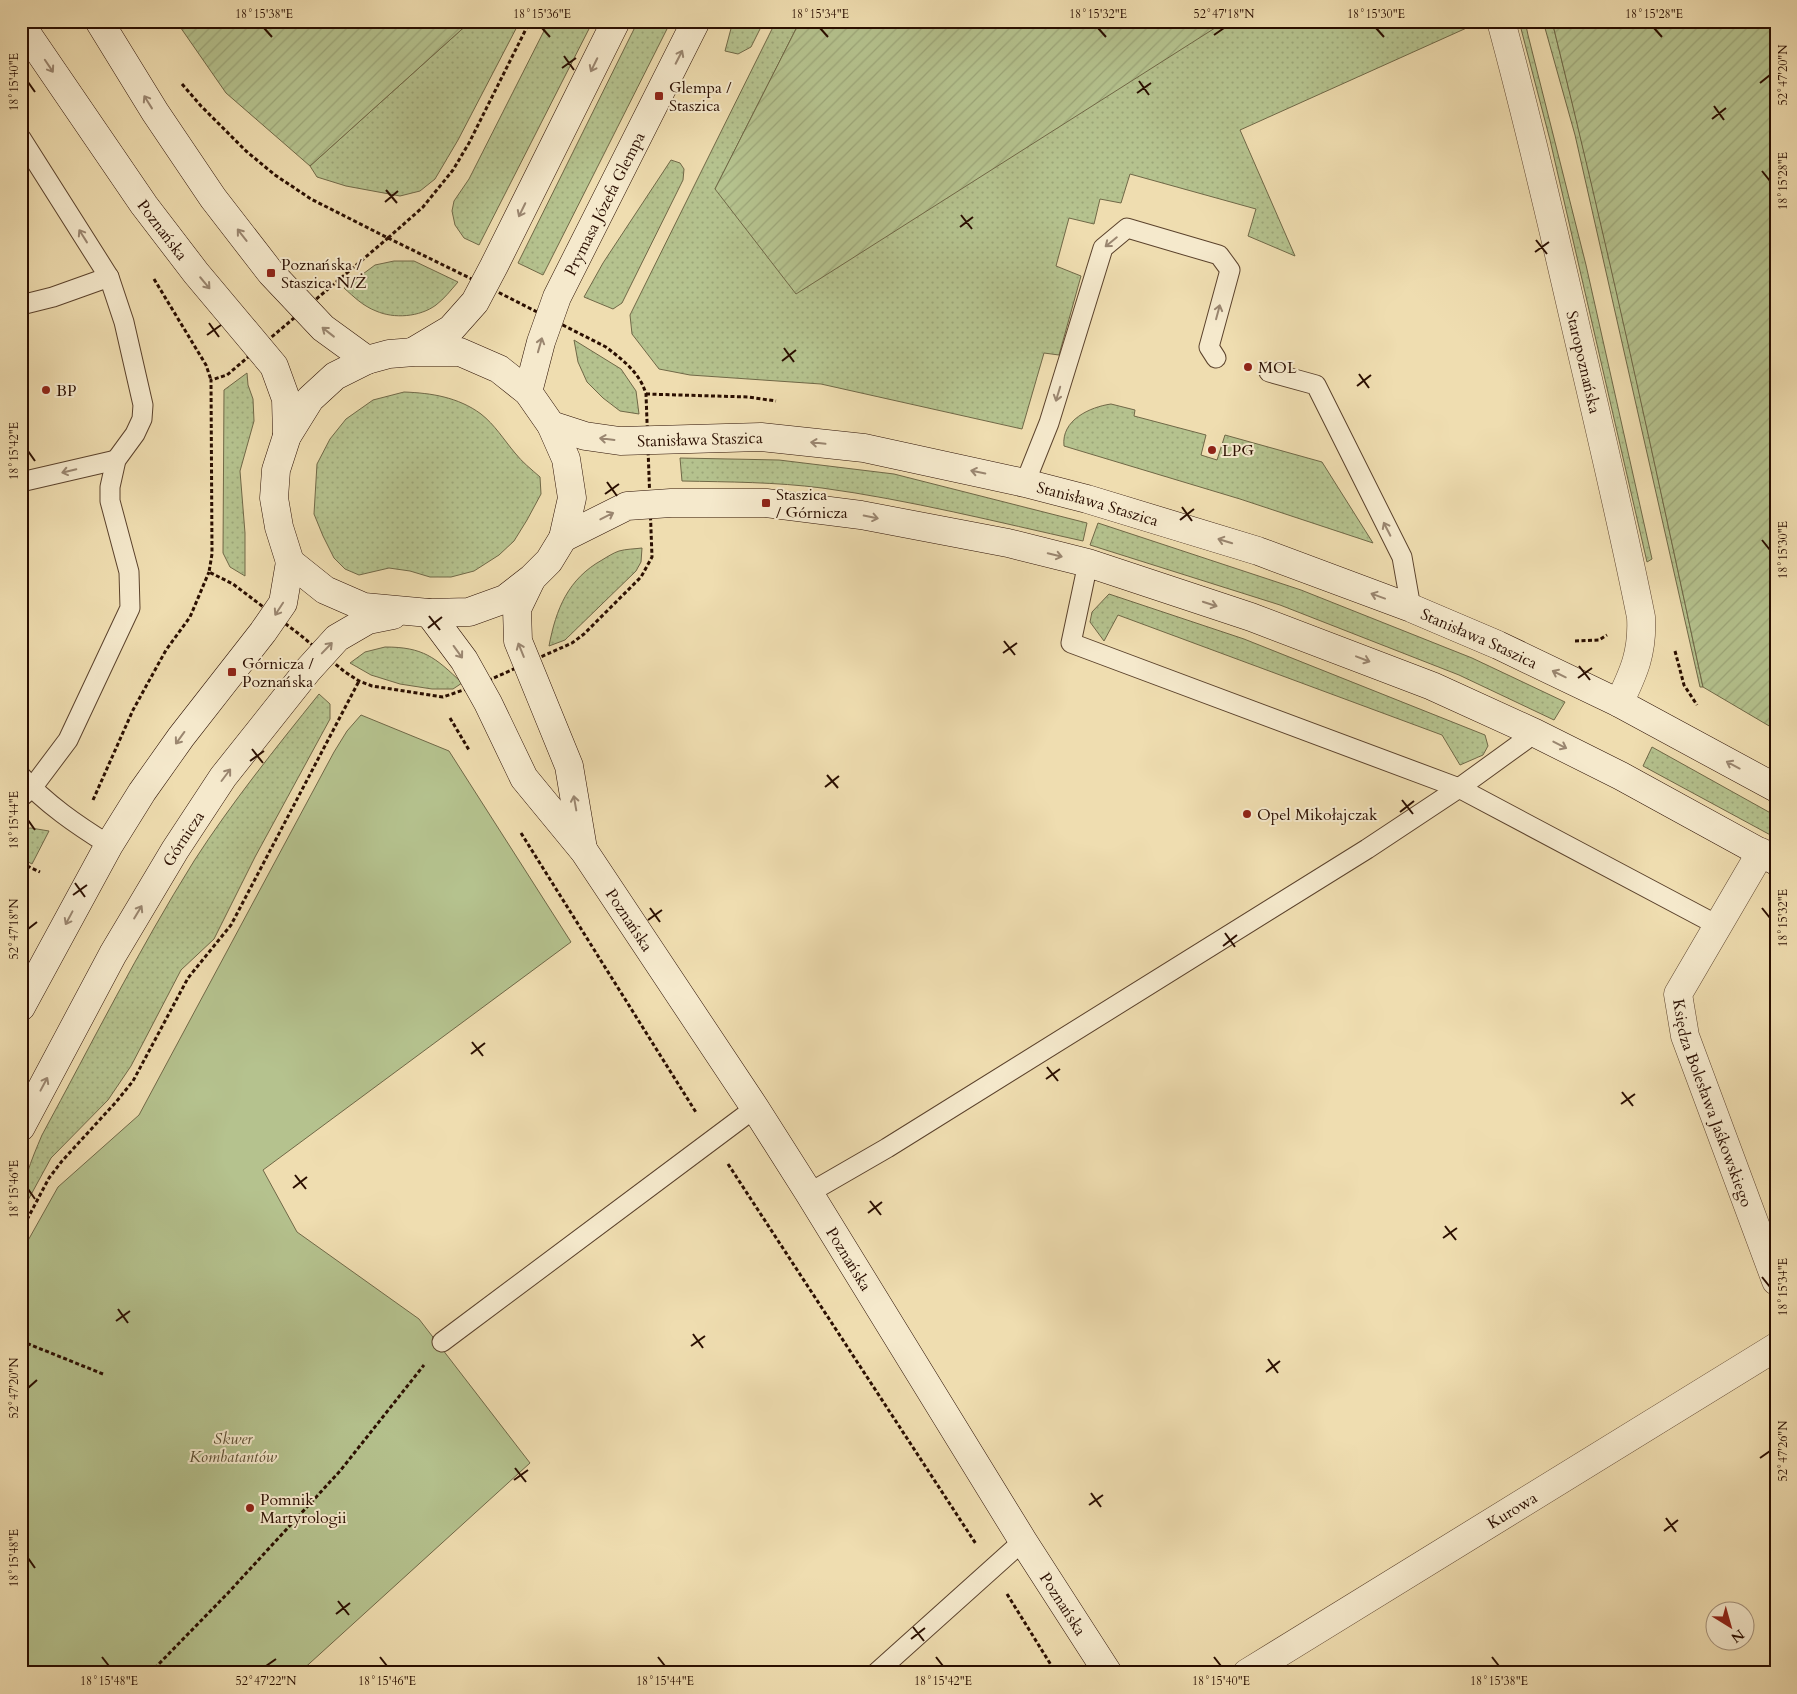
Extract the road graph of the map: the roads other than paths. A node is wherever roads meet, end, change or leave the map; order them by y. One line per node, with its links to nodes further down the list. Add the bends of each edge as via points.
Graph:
1 (99, 21): 11 (street, one-way to 1, via 323,328 271,273 213,198)
2 (616, 21): 9 (street, one-way to 9, via 474,302 451,329)
3 (696, 21): 13 (street, Prymasa Józefa Glempa, one-way to 3, via 557,297)
4 (1501, 21): 25 (street, Staropoznańska, via 1548,205 1641,617 1640,652)
5 (22, 28): 15 (street, Poznańska, one-way to 15, via 144,205 274,366 286,399)
6 (21, 138): 7 (lane, one-way to 6)
7 (109, 278): 8 (lane); 16 (lane, via 124,322 143,405 142,419 135,434)
8 (21, 305)
9 (414, 352): 11 (street); 13 (street, via 460,352 499,369)
10 (1216, 358): 18 (lane, one-way to 18, via 1209,347 1230,270 1219,255 1127,228 1103,248 1049,423)
11 (367, 360): 15 (street, via 335,376 310,399)
12 (1268, 372): 23 (lane, one-way to 12, via 1402,557 1316,385)
13 (528, 392): 14 (street)
14 (550, 425): 18 (street, Stanisława Staszica, one-way to 14, via 855,447 761,437 620,441 585,436); 19 (street, via 566,460 572,498)
15 (287, 436): 20 (street, via 276,470 274,498)
16 (116, 460): 17 (lane, one-way to 17); 27 (lane, via 110,501 129,572 130,608 68,740)
17 (21, 482)
18 (1025, 483): 23 (street, Stanisława Staszica, one-way to 18, via 1258,551)
19 (563, 538): 21 (street, one-way to 21, via 627,506 766,503 861,515 1008,543); 22 (street)
20 (290, 562): 24 (street, via 325,590 364,607); 30 (street, one-way to 30, via 283,602 275,616 181,736)
21 (1088, 563): 26 (street, one-way to 26, via 1251,617 1432,686); 28 (lane, via 1071,643)
22 (532, 578): 24 (street, via 505,599 469,612); 31 (street, Poznańska, one-way to 22, via 569,766 518,641 517,609)
23 (1411, 608): 25 (street, Stanisława Staszica, one-way to 23)
24 (419, 612): 31 (street, Poznańska, one-way to 31, via 464,660 524,778); 36 (street, Górnicza, one-way to 24, via 113,954 223,777 337,638 368,620)
25 (1619, 703): 29 (street, Stanisława Staszica, one-way to 25)
26 (1535, 733): 28 (lane); 32 (street, one-way to 32)
27 (25, 787): 30 (lane)
28 (1459, 788): 33 (lane); 37 (lane, via 1325,876)
29 (1776, 788)
30 (109, 845): 34 (street, one-way to 34)
31 (584, 851): 35 (street, Poznańska)
32 (1768, 857): 33 (street, Księdza Bolesława Jaśkowskiego)
33 (1717, 925): 38 (street, Księdza Bolesława Jaśkowskiego, via 1678,994 1685,1036)
34 (21, 1007)
35 (755, 1108): 37 (street, Poznańska); 39 (lane)
36 (21, 1127)
37 (809, 1194): 41 (street, Poznańska)
38 (1776, 1281)
39 (442, 1342)
40 (1776, 1346): 44 (street, Kurowa)
41 (1023, 1541): 42 (lane); 43 (street, Poznańska)
42 (876, 1673)
43 (1108, 1673)
44 (1247, 1673)

